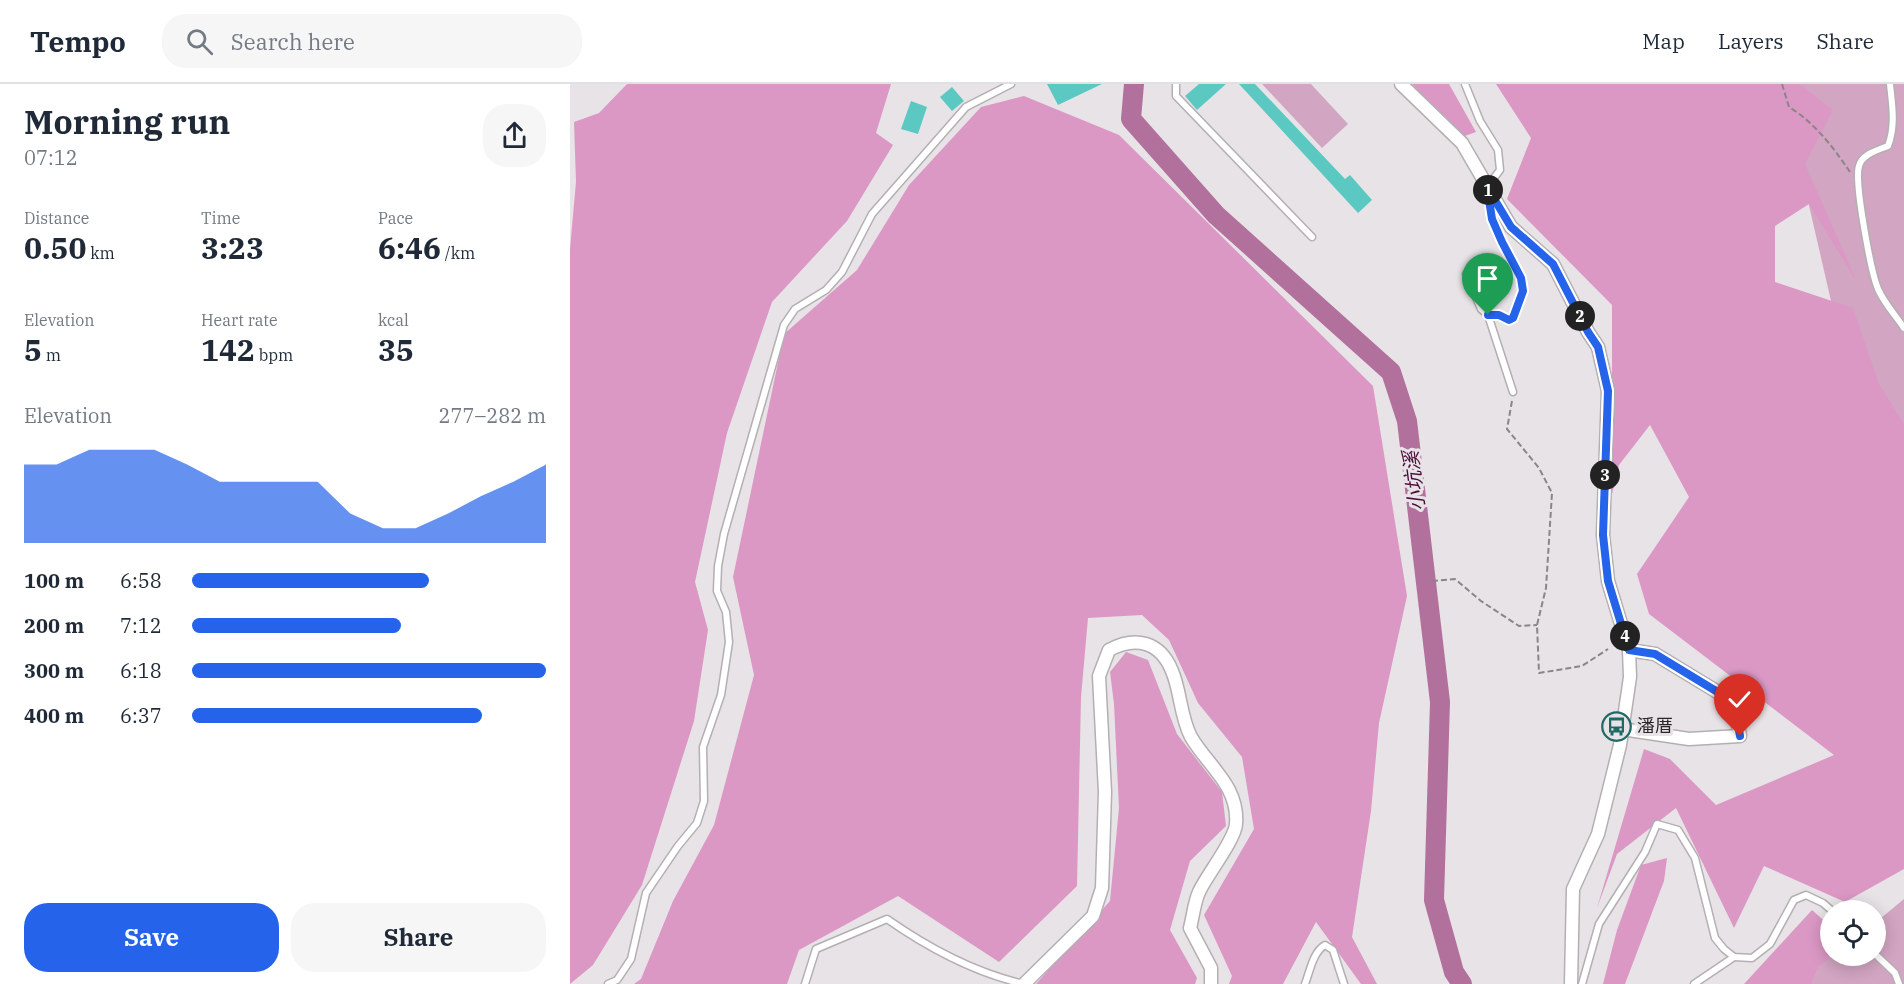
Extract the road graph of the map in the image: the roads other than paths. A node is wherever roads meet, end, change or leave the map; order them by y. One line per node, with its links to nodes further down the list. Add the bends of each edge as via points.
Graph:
1 (1011, 84): 19 (lane, via 966,107 872,214 842,272 826,290 795,309 784,325 723,534 717,591 726,612 729,642 721,695 703,747 704,801 697,823 646,893 631,959 617,980)
2 (1176, 84): 7 (lane, via 1176,96)
3 (1401, 84): 6 (street, via 1462,143)
4 (1465, 84): 6 (lane, via 1480,121 1498,150 1500,170)
5 (1890, 84): 10 (lane, via 1893,134 1888,146 1866,155 1859,165 1859,185 1878,290)
6 (1487, 187): 9 (lane, via 1492,219 1521,278 1523,291 1513,318); 12 (street, via 1511,227 1553,264 1598,347 1608,391 1605,558)
7 (1312, 237)
8 (1466, 274): 9 (lane)
9 (1488, 315): 11 (lane)
10 (1904, 328)
11 (1513, 392)
12 (1629, 650): 13 (street, via 1630,677); 13 (street, via 1655,654 1734,702 1740,736 1689,739)
13 (1622, 729): 25 (street, via 1598,834 1573,889)
14 (1820, 901): 15 (lane, via 1806,895 1794,900 1770,944 1752,958)
15 (1734, 957): 26 (lane, via 1716,938 1695,858 1678,830 1658,824 1645,852 1599,924); 27 (lane)
16 (1886, 965): 17 (lane)
17 (1895, 974): 18 (lane); 28 (lane)
18 (1904, 978)
19 (608, 984)
20 (806, 984): 21 (lane, via 816,949 887,919 920,942)
21 (1024, 984): 22 (street, via 1093,916 1102,888 1105,792 1099,676 1109,650 1123,642 1139,642 1162,654 1172,670 1192,738 1233,795 1236,828 1198,894 1190,928 1211,968)
22 (1211, 984)
23 (1305, 984): 24 (lane, via 1319,948 1325,945 1333,950)
24 (1344, 984)
25 (1571, 984)
26 (1582, 984)
27 (1694, 984)
28 (1899, 984)

